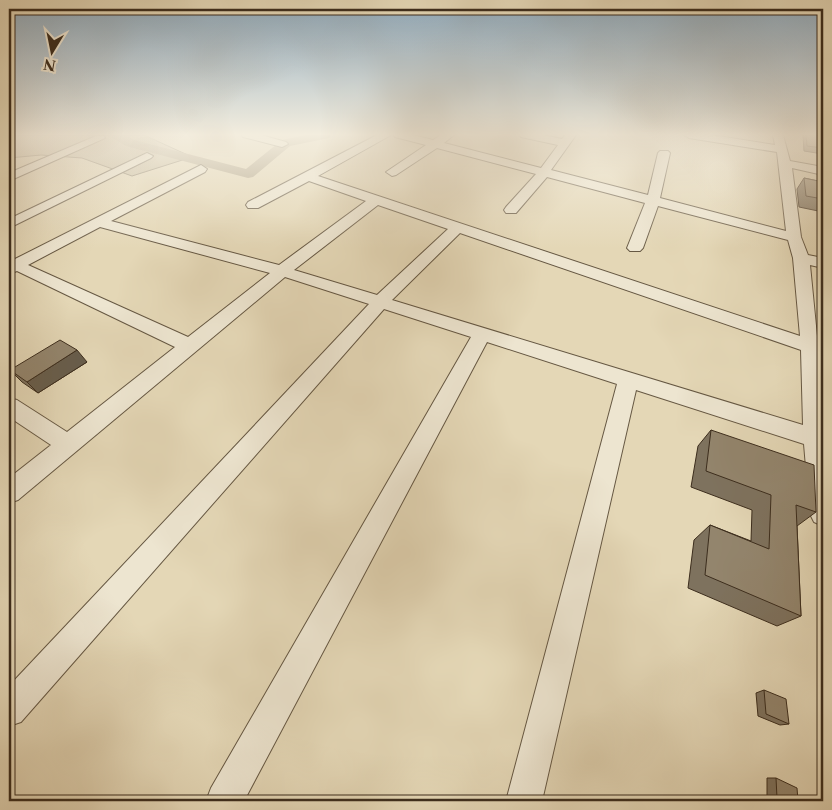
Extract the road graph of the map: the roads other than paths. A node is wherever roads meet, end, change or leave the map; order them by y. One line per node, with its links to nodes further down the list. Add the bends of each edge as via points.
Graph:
1 (113, 173): 14 (street)
2 (195, 173): 13 (street)
3 (316, 173): 8 (street)
4 (543, 173): 12 (street)
5 (547, 173): 9 (street)
6 (659, 173): 9 (street)
7 (785, 173): 16 (street)
8 (308, 177): 10 (street); 11 (street)
9 (653, 200): 16 (street); 17 (street)
10 (375, 201): 15 (street); 21 (street)
11 (253, 205)
12 (511, 210)
13 (97, 222): 20 (street); 21 (street)
14 (9, 224)
15 (458, 227): 22 (street); 25 (street)
16 (794, 237): 18 (street)
17 (635, 248)
18 (801, 258): 19 (street); 25 (street)
19 (823, 263)
20 (11, 265): 24 (street)
21 (282, 271): 22 (street); 24 (street)
22 (381, 301): 23 (street); 32 (street)
23 (482, 333): 26 (street); 33 (street)
24 (190, 346): 28 (street)
25 (810, 346): 29 (street)
26 (628, 379): 29 (street); 34 (street)
27 (9, 406): 28 (street)
28 (69, 445): 30 (street)
29 (818, 446): 31 (street)
30 (9, 492)
31 (823, 514)
32 (9, 710)
33 (224, 801)
34 (524, 801)

